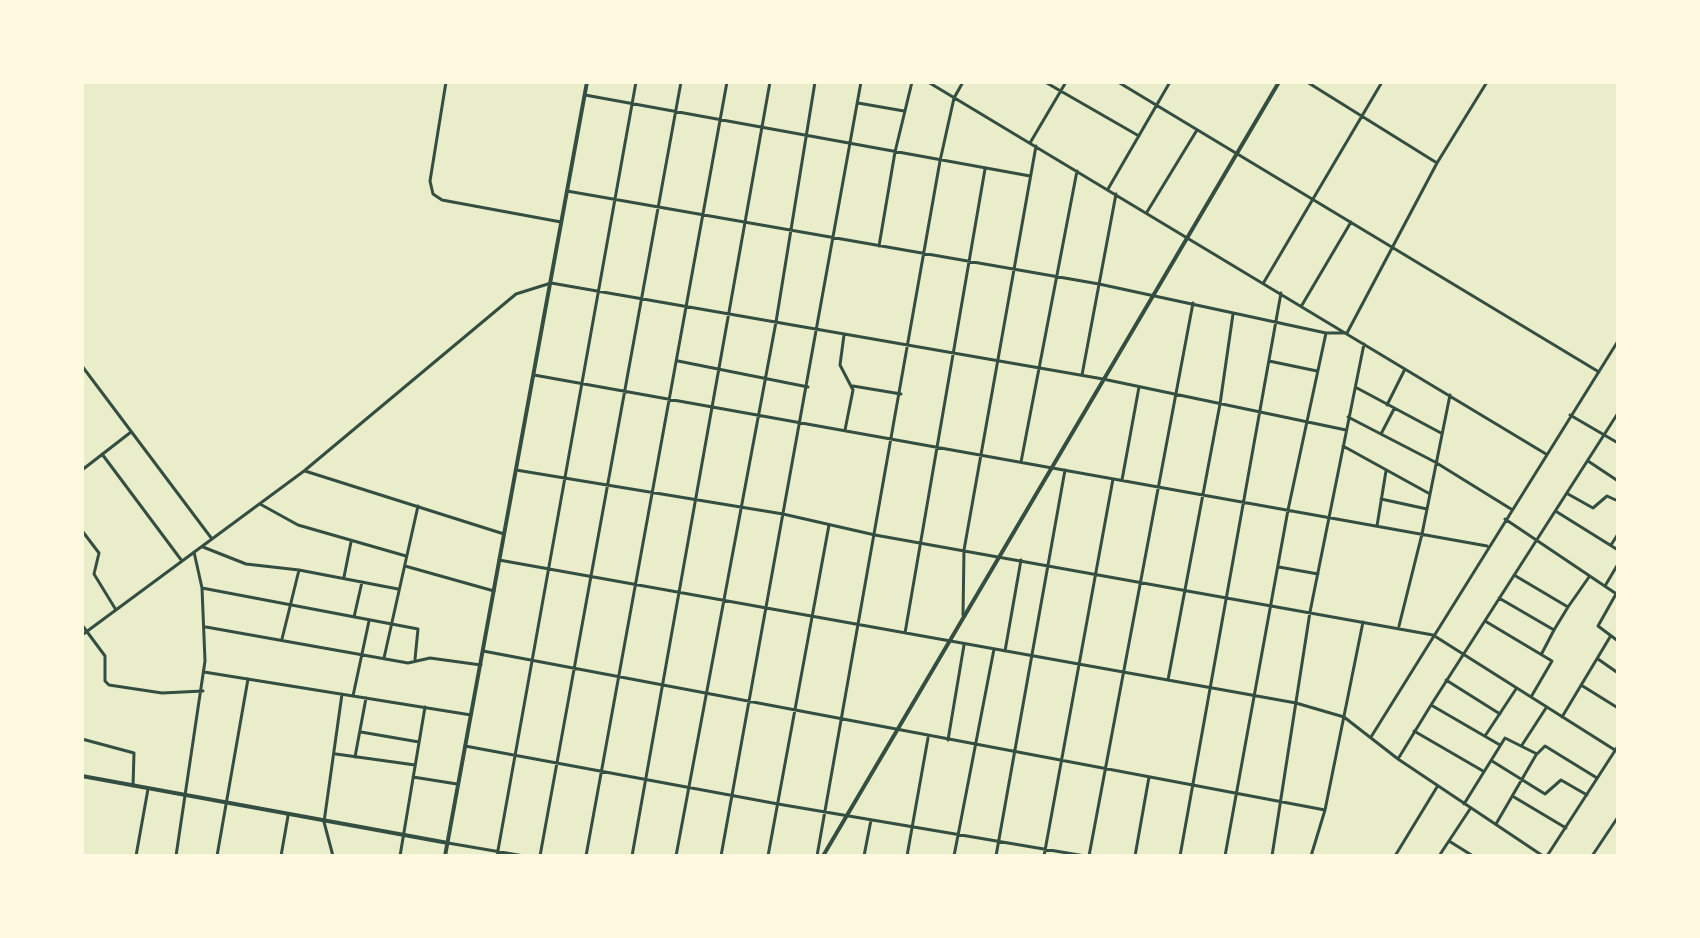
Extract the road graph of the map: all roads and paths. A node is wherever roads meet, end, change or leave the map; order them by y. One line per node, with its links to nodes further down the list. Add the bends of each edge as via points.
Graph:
1 (446, 82): 53 (street, via 430,181 433,194)
2 (587, 82): 21 (street)
3 (636, 82): 24 (street)
4 (681, 82): 27 (street)
5 (727, 82): 29 (street)
6 (770, 82): 30 (street)
7 (815, 82): 32 (street)
8 (861, 82): 23 (street)
9 (912, 82): 26 (street)
10 (928, 82): 22 (street)
11 (963, 82): 22 (street)
12 (1045, 82): 20 (street)
13 (1066, 82): 20 (street)
14 (1118, 82): 25 (street)
15 (1170, 82): 25 (street)
16 (1279, 82): 37 (street)
17 (1307, 82): 28 (street)
18 (1382, 82): 28 (street)
19 (1487, 82): 40 (street)
20 (1061, 91): 33 (street); 35 (street)
21 (585, 95): 24 (street); 45 (street)
22 (954, 98): 35 (street); 39 (street)
23 (858, 103): 26 (street); 34 (street)
24 (632, 105): 27 (street); 48 (street)
25 (1156, 105): 31 (street); 33 (street)
26 (904, 111): 38 (street)
27 (676, 113): 29 (street); 49 (street)
28 (1362, 115): 40 (street); 47 (street)
29 (721, 120): 30 (street); 51 (street)
30 (763, 128): 32 (street); 54 (street)
31 (1198, 129): 37 (street); 50 (street)
32 (808, 135): 34 (street); 55 (street)
33 (1139, 136): 44 (street)
34 (851, 143): 38 (street); 57 (street)
35 (1030, 143): 36 (street)
36 (1036, 146): 42 (street); 43 (street)
37 (1236, 151): 47 (street); 56 (street)
38 (895, 152): 39 (street); 59 (street)
39 (940, 161): 41 (street); 60 (street)
40 (1437, 163): 58 (street)
41 (985, 169): 43 (street); 61 (street)
42 (1078, 171): 44 (street); 63 (street)
43 (1031, 176): 62 (street)
44 (1108, 189): 46 (street)
45 (567, 191): 48 (street); 53 (street)
46 (1116, 194): 50 (street); 66 (street)
47 (1312, 197): 52 (street); 64 (street)
48 (615, 200): 49 (street); 67 (street)
49 (658, 208): 51 (street); 70 (street)
50 (1147, 212): 56 (street)
51 (703, 215): 54 (street); 73 (street)
52 (1351, 221): 58 (street); 72 (street)
53 (561, 222): 65 (street)
54 (746, 223): 55 (street); 75 (street)
55 (792, 231): 57 (street); 76 (street)
56 (1189, 237): 64 (street); 69 (street)
57 (834, 238): 59 (street); 78 (street)
58 (1392, 245): 80 (street); 94 (street)
59 (879, 246): 60 (street)
60 (926, 254): 61 (street); 84 (street)
61 (968, 261): 62 (street); 85 (street)
62 (1014, 270): 63 (street); 88 (street)
63 (1058, 277): 66 (street); 91 (street)
64 (1264, 282): 68 (street)
65 (551, 283): 67 (street); 95 (street); 141 (street, via 516,294)
66 (1099, 284): 69 (street); 96 (street)
67 (600, 291): 70 (street); 99 (street)
68 (1281, 293): 72 (street); 77 (street)
69 (1154, 295): 71 (street); 98 (street)
70 (642, 299): 73 (street); 104 (street)
71 (1193, 303): 74 (street); 106 (street)
72 (1302, 305): 80 (street)
73 (686, 307): 75 (street); 86 (street)
74 (1233, 313): 77 (street); 109 (street)
75 (729, 314): 76 (street); 90 (street)
76 (776, 322): 78 (street); 97 (street)
77 (1276, 322): 79 (street); 87 (street)
78 (818, 330): 81 (street); 101 (street)
79 (1326, 333): 80 (street); 93 (street)
80 (1347, 333): 83 (street)
81 (844, 334): 84 (street); 100 (street, via 840,365)
82 (1618, 341): 94 (street)
83 (1364, 343): 92 (street); 103 (street)
84 (909, 346): 85 (street); 105 (street)
85 (952, 353): 88 (street); 129 (street)
86 (677, 360): 90 (street); 108 (street)
87 (1269, 361): 93 (street); 113 (street)
88 (999, 362): 91 (street); 132 (street)
89 (82, 366): 122 (street)
90 (719, 369): 97 (street); 111 (street)
91 (1040, 369): 96 (street); 134 (street)
92 (1405, 369): 107 (street); 110 (street)
93 (1317, 371): 118 (street)
94 (1599, 372): 116 (street)
95 (534, 375): 99 (street); 138 (street)
96 (1082, 376): 98 (street)
97 (764, 378): 101 (street); 115 (street)
98 (1103, 379): 102 (street); 136 (street)
99 (582, 384): 104 (street); 142 (street)
100 (853, 385): 105 (street); 120 (street)
101 (808, 387): 119 (street)
102 (1139, 387): 106 (street); 144 (street)
103 (1355, 387): 110 (street); 117 (street)
104 (625, 391): 108 (street); 146 (street)
105 (901, 394): 126 (street)
106 (1176, 395): 109 (street); 147 (street)
107 (1450, 395): 123 (street); 131 (street)
108 (670, 399): 111 (street); 148 (street)
109 (1220, 404): 113 (street); 151 (street)
110 (1387, 405): 112 (street)
111 (713, 407): 115 (street); 152 (street)
112 (1394, 408): 123 (street); 124 (street)
113 (1260, 412): 118 (street); 155 (street)
114 (1618, 413): 125 (street)
115 (756, 415): 119 (street); 158 (street)
116 (1570, 415): 125 (street); 131 (street)
117 (1348, 417): 121 (street); 124 (street)
118 (1306, 421): 121 (street); 161 (street)
119 (801, 423): 120 (street); 163 (street)
120 (845, 430): 126 (street)
121 (1346, 430): 128 (street)
122 (131, 432): 130 (street); 173 (street)
123 (1441, 433): 135 (street)
124 (1381, 434): 135 (street)
125 (1605, 434): 127 (street); 133 (street)
126 (892, 439): 129 (street); 172 (street)
127 (1618, 443)
128 (1343, 446): 140 (street); 164 (street)
129 (937, 447): 132 (street); 176 (street)
130 (102, 454): 137 (street); 187 (street)
131 (1546, 454): 160 (street)
132 (983, 455): 134 (street); 180 (street)
133 (1588, 461): 145 (street); 149 (street)
134 (1021, 462): 136 (street)
135 (1435, 462): 150 (street); 160 (street)
136 (1050, 467): 139 (street); 184 (street)
137 (82, 470)
138 (516, 470): 142 (street); 169 (street)
139 (1065, 470): 143 (street); 189 (street)
140 (1386, 470): 150 (street); 153 (street)
141 (304, 471): 156 (street); 157 (street)
142 (564, 477): 146 (street); 192 (street)
143 (1113, 479): 144 (street); 194 (street)
144 (1122, 480): 147 (street)
145 (1618, 481)
146 (608, 484): 148 (street); 198 (street)
147 (1159, 487): 151 (street); 200 (street)
148 (653, 492): 152 (street); 202 (street)
149 (1567, 493): 154 (street, via 1591,507 1607,496); 162 (street)
150 (1430, 494): 159 (street)
151 (1202, 495): 155 (street); 206 (street)
152 (696, 499): 158 (street); 208 (street)
153 (1381, 499): 159 (street); 167 (street)
154 (1618, 501)
155 (1244, 502): 161 (street); 210 (street)
156 (260, 504): 173 (street); 175 (street, via 298,525)
157 (418, 506): 169 (street); 183 (street)
158 (739, 507): 163 (street); 212 (street)
159 (1427, 509): 170 (street)
160 (1511, 509): 165 (street)
161 (1288, 510): 164 (street); 191 (street)
162 (1555, 511): 174 (street); 177 (street)
163 (783, 514): 166 (street); 216 (street)
164 (1331, 518): 167 (street); 195 (street)
165 (1505, 519): 174 (street); 179 (street)
166 (829, 525): 172 (street); 220 (street)
167 (1377, 526): 170 (street)
168 (82, 532): 217 (street, via 99,553 94,574)
169 (504, 534): 185 (street)
170 (1422, 534): 179 (street); 228 (street)
171 (1618, 534): 177 (street)
172 (875, 535): 176 (street); 227 (street)
173 (212, 539): 178 (street)
174 (1537, 540): 196 (street); 197 (street)
175 (351, 542): 183 (street); 199 (street)
176 (921, 543): 180 (street); 232 (street)
177 (1611, 545): 181 (street)
178 (202, 546): 182 (street); 193 (street, via 246,564)
179 (1487, 546): 234 (street)
180 (964, 550): 184 (street); 219 (street)
181 (1618, 550)
182 (194, 552): 187 (street); 204 (street)
183 (406, 556): 190 (street)
184 (998, 556): 186 (street); 219 (street)
185 (499, 560): 192 (street); 207 (street)
186 (1021, 560): 189 (street); 242 (street)
187 (182, 561): 217 (street)
188 (1618, 564): 203 (street)
189 (1048, 565): 194 (street); 246 (street)
190 (404, 566): 205 (street); 207 (street)
191 (1278, 567): 195 (street); 213 (street)
192 (547, 568): 198 (street); 250 (street)
193 (299, 570): 199 (street); 214 (street)
194 (1095, 573): 200 (street); 251 (street)
195 (1318, 574): 218 (street)
196 (1514, 575): 211 (street); 215 (street)
197 (1589, 575): 203 (street); 215 (street)
198 (591, 576): 202 (street); 253 (street)
199 (344, 577): 201 (street)
200 (1141, 580): 206 (street); 255 (street)
201 (362, 581): 205 (street); 221 (street)
202 (636, 585): 208 (street); 257 (street)
203 (1605, 586): 209 (street)
204 (202, 588): 214 (street); 229 (street)
205 (398, 589): 225 (street)
206 (1184, 589): 210 (street); 259 (street)
207 (494, 591): 241 (street)
208 (679, 592): 212 (street); 262 (street)
209 (1617, 594): 235 (street, via 1598,626)
210 (1227, 596): 213 (street); 263 (street)
211 (1499, 598): 223 (street); 230 (street)
212 (724, 600): 216 (street); 267 (street)
213 (1272, 605): 218 (street); 269 (street)
214 (290, 606): 221 (street); 236 (street)
215 (1568, 607): 230 (street)
216 (765, 608): 220 (street); 272 (street)
217 (116, 610): 231 (street)
218 (1310, 612): 224 (street); 273 (street)
219 (963, 615): 237 (street)
220 (812, 616): 227 (street); 278 (street)
221 (354, 617): 222 (street)
222 (369, 620): 225 (street); 244 (street)
223 (1484, 621): 243 (street); 245 (street)
224 (1363, 622): 228 (street); 281 (street)
225 (391, 624): 247 (street); 248 (street, via 418,629)
226 (82, 625): 231 (street)
227 (859, 625): 232 (street); 283 (street)
228 (1399, 626): 234 (street)
229 (206, 627): 236 (street); 254 (street)
230 (1554, 630): 243 (street)
231 (87, 631): 233 (street); 265 (street, via 105,656 109,685 162,693)
232 (905, 633): 237 (street)
233 (82, 635)
234 (1433, 635): 245 (street); 289 (street)
235 (1610, 637): 238 (street); 249 (street)
236 (281, 639): 244 (street)
237 (948, 641): 239 (street); 284 (street)
238 (1618, 641)
239 (964, 644): 240 (street); 291 (street)
240 (994, 649): 242 (street); 293 (street)
241 (483, 651): 250 (street); 252 (street)
242 (1005, 651): 246 (street)
243 (1542, 653): 270 (street, via 1552,664)
244 (362, 654): 247 (street); 268 (street)
245 (1463, 654): 260 (street); 264 (street)
246 (1032, 656): 251 (street); 298 (street)
247 (384, 658): 248 (street, via 408,663)
248 (415, 659): 252 (street)
249 (1597, 659): 256 (street); 261 (street)
250 (531, 661): 253 (street); 300 (street)
251 (1077, 664): 255 (street); 304 (street)
252 (481, 665): 280 (street)
253 (574, 670): 257 (street); 306 (street)
254 (204, 672): 258 (street); 265 (street)
255 (1123, 673): 259 (street); 308 (street)
256 (1618, 673)
257 (619, 677): 262 (street); 309 (street)
258 (248, 679): 266 (street); 331 (street)
259 (1168, 680): 263 (street)
260 (1446, 680): 274 (street); 279 (street)
261 (1581, 685): 277 (street); 282 (street)
262 (662, 686): 267 (street); 315 (street)
263 (1210, 688): 269 (street); 317 (street)
264 (1517, 688): 270 (street); 279 (street)
265 (203, 691): 327 (street)
266 (342, 694): 268 (street); 299 (street)
267 (706, 694): 272 (street); 321 (street)
268 (353, 696): 271 (street)
269 (1255, 696): 273 (street); 323 (street)
270 (1531, 697): 276 (street)
271 (366, 698): 275 (street); 286 (street)
272 (748, 703): 278 (street); 324 (street)
273 (1296, 703): 281 (street); 328 (street)
274 (1431, 705): 285 (street); 287 (street)
275 (425, 707): 280 (street); 292 (street)
276 (1547, 707): 282 (street); 295 (street)
277 (1618, 708)
278 (794, 711): 283 (street); 329 (street)
279 (1500, 714): 287 (street)
280 (471, 715): 296 (street)
281 (1344, 717): 289 (street); 333 (street)
282 (1562, 717): 297 (street)
283 (841, 720): 284 (street); 334 (street)
284 (895, 731): 288 (street); 336 (street)
285 (1414, 731): 303 (street); 310 (street)
286 (361, 732): 292 (street); 302 (street)
287 (1485, 736): 294 (street)
288 (928, 737): 291 (street); 341 (street)
289 (1371, 737): 303 (street)
290 (82, 739): 319 (street, via 134,753)
291 (948, 740): 293 (street)
292 (419, 742): 307 (street)
293 (975, 745): 298 (street); 343 (street)
294 (1500, 745): 295 (street, via 1508,737); 305 (street)
295 (1522, 745): 301 (street)
296 (465, 746): 300 (street); 318 (street)
297 (1617, 750): 314 (street)
298 (1015, 752): 304 (street); 346 (street)
299 (334, 754): 302 (street); 339 (street)
300 (515, 754): 306 (street); 349 (street)
301 (1537, 754): 314 (street, via 1545,746); 316 (street)
302 (355, 757): 307 (street)
303 (1398, 759): 320 (street)
304 (1060, 760): 308 (street); 348 (street)
305 (1492, 761): 310 (street); 316 (street)
306 (557, 763): 309 (street); 358 (street)
307 (415, 765): 313 (street)
308 (1105, 768): 312 (street); 371 (street)
309 (603, 771): 315 (street); 359 (street)
310 (1485, 772): 330 (street)
311 (82, 776): 319 (street)
312 (1149, 776): 317 (street); 372 (street)
313 (413, 777): 318 (street); 344 (street)
314 (1597, 778): 325 (street)
315 (646, 779): 321 (street); 360 (street)
316 (1522, 781): 325 (street, via 1547,794 1561,780); 326 (street)
317 (1193, 784): 323 (street); 373 (street)
318 (458, 785): 347 (street)
319 (133, 786): 322 (street)
320 (1437, 786): 330 (street); 377 (street)
321 (689, 787): 324 (street); 361 (street)
322 (148, 789): 327 (street); 350 (street)
323 (1237, 793): 328 (street); 374 (street)
324 (730, 795): 329 (street); 362 (street)
325 (1587, 795): 342 (street)
326 (1512, 796): 340 (street); 342 (street)
327 (187, 798): 331 (street); 351 (street)
328 (1281, 800): 333 (street); 375 (street)
329 (778, 804): 334 (street); 363 (street)
330 (1464, 804): 332 (street)
331 (227, 805): 335 (street); 352 (street)
332 (1471, 808): 340 (street); 345 (street)
333 (1325, 810): 376 (street)
334 (825, 812): 336 (street); 364 (street)
335 (288, 816): 339 (street); 353 (street)
336 (845, 816): 338 (street); 365 (street)
337 (1618, 817): 381 (street)
338 (871, 820): 341 (street); 366 (street)
339 (324, 822): 344 (street); 354 (street)
340 (1496, 824): 380 (street)
341 (912, 827): 343 (street); 367 (street)
342 (1566, 828): 380 (street)
343 (958, 835): 346 (street); 368 (street)
344 (403, 838): 347 (street); 355 (street)
345 (1449, 841): 378 (street); 379 (street)
346 (999, 842): 348 (street); 369 (street)
347 (448, 843): 349 (street); 356 (street)
348 (1045, 849): 370 (street); 371 (street)
349 (497, 854): 357 (street)
350 (136, 856)
351 (176, 856)
352 (217, 856)
353 (281, 856)
354 (333, 856)
355 (400, 856)
356 (445, 856)
357 (524, 856)
358 (540, 856)
359 (586, 856)
360 (632, 856)
361 (676, 856)
362 (721, 856)
363 (768, 856)
364 (817, 856)
365 (823, 856)
366 (864, 856)
367 (907, 856)
368 (954, 856)
369 (996, 856)
370 (1044, 856)
371 (1087, 856)
372 (1135, 856)
373 (1180, 856)
374 (1225, 856)
375 (1272, 856)
376 (1311, 856)
377 (1395, 856)
378 (1439, 856)
379 (1473, 856)
380 (1545, 856)
381 (1592, 856)

